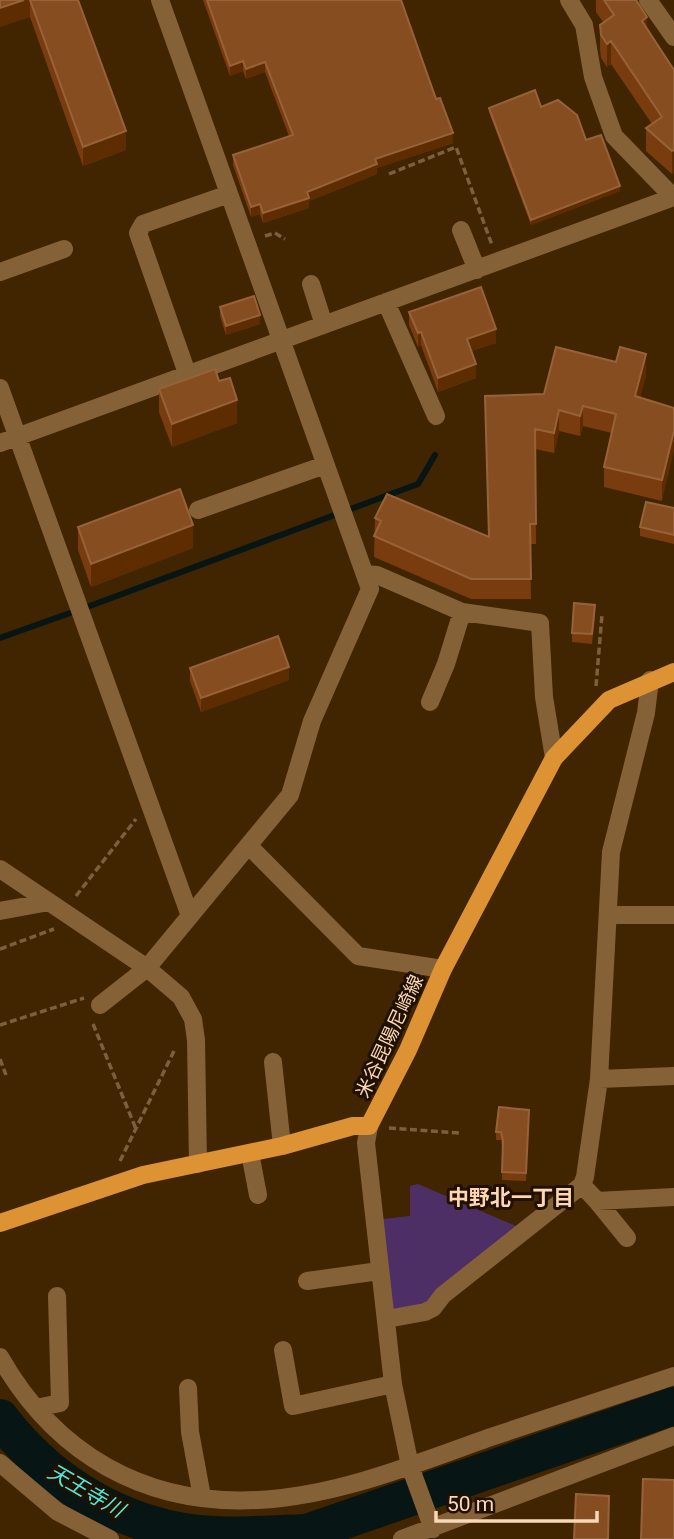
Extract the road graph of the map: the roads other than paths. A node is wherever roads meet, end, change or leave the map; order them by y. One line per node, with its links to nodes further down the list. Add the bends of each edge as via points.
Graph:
1 (160, 0): 5 (street)
2 (569, 0): 6 (street, via 584,25 593,77 614,136)
3 (648, 0): 4 (street)
4 (674, 37)
5 (229, 194): 14 (street); 15 (street, via 143,225 138,233)
6 (674, 197): 9 (street)
7 (461, 230): 9 (street)
8 (64, 249): 10 (street)
9 (477, 270): 12 (street)
10 (0, 272)
11 (311, 284): 13 (street)
12 (386, 302): 13 (street); 17 (street)
13 (324, 325): 14 (street)
14 (281, 343): 15 (street); 20 (street)
15 (188, 376): 18 (street)
16 (0, 388): 18 (street)
17 (436, 416)
18 (17, 436): 19 (street); 34 (street)
19 (0, 443)
20 (325, 465): 21 (street); 22 (street)
21 (198, 510)
22 (365, 574): 23 (street); 28 (street, via 370,589 312,721 290,795)
23 (462, 612): 26 (street); 27 (street, via 540,623 544,697)
24 (674, 672): 25 (main road, 米谷昆陽尼崎線)
25 (650, 680): 27 (main road, 米谷昆陽尼崎線, via 608,700); 32 (street, via 611,852)
26 (430, 702)
27 (554, 758): 36 (main road, 米谷昆陽尼崎線)
28 (250, 847): 34 (street); 36 (street, via 358,956)
29 (0, 869): 30 (street)
30 (49, 902): 31 (street); 35 (street)
31 (0, 911)
32 (609, 915): 33 (street); 40 (street)
33 (674, 915)
34 (190, 916): 35 (street)
35 (147, 968): 37 (street); 44 (street, via 181,997 191,1016 196,1040)
36 (443, 969): 41 (main road, 米谷昆陽尼崎線)
37 (100, 1004)
38 (272, 1062): 42 (street)
39 (674, 1076): 40 (street)
40 (599, 1079): 45 (street)
41 (369, 1126): 42 (main road, 米谷昆陽尼崎線, via 353,1126); 51 (street, via 366,1143)
42 (282, 1146): 43 (main road, 米谷昆陽尼崎線)
43 (250, 1153): 44 (main road, 米谷昆陽尼崎線); 46 (street)
44 (198, 1164): 49 (main road, 米谷昆陽尼崎線, via 143,1175)
45 (582, 1185): 48 (street); 54 (street, via 443,1295 433,1308)
46 (258, 1195)
47 (674, 1197): 48 (street)
48 (597, 1201): 50 (street)
49 (0, 1223)
50 (627, 1238)
51 (379, 1271): 52 (street); 54 (street)
52 (307, 1281)
53 (57, 1296): 60 (street, via 60,1404)
54 (387, 1319): 58 (street)
55 (283, 1350): 58 (street, via 293,1406)
56 (0, 1357): 60 (street)
57 (674, 1376): 63 (street)
58 (393, 1384): 63 (street)
59 (188, 1388): 64 (street, via 190,1432)
60 (36, 1408): 64 (street, via 67,1441 97,1463 165,1492)
61 (674, 1436): 65 (street)
62 (0, 1463): 66 (street, via 58,1512)
63 (412, 1470): 64 (street, via 305,1494 257,1500); 65 (street)
64 (202, 1497)
65 (431, 1523): 67 (street)
66 (110, 1539)
67 (402, 1539)

